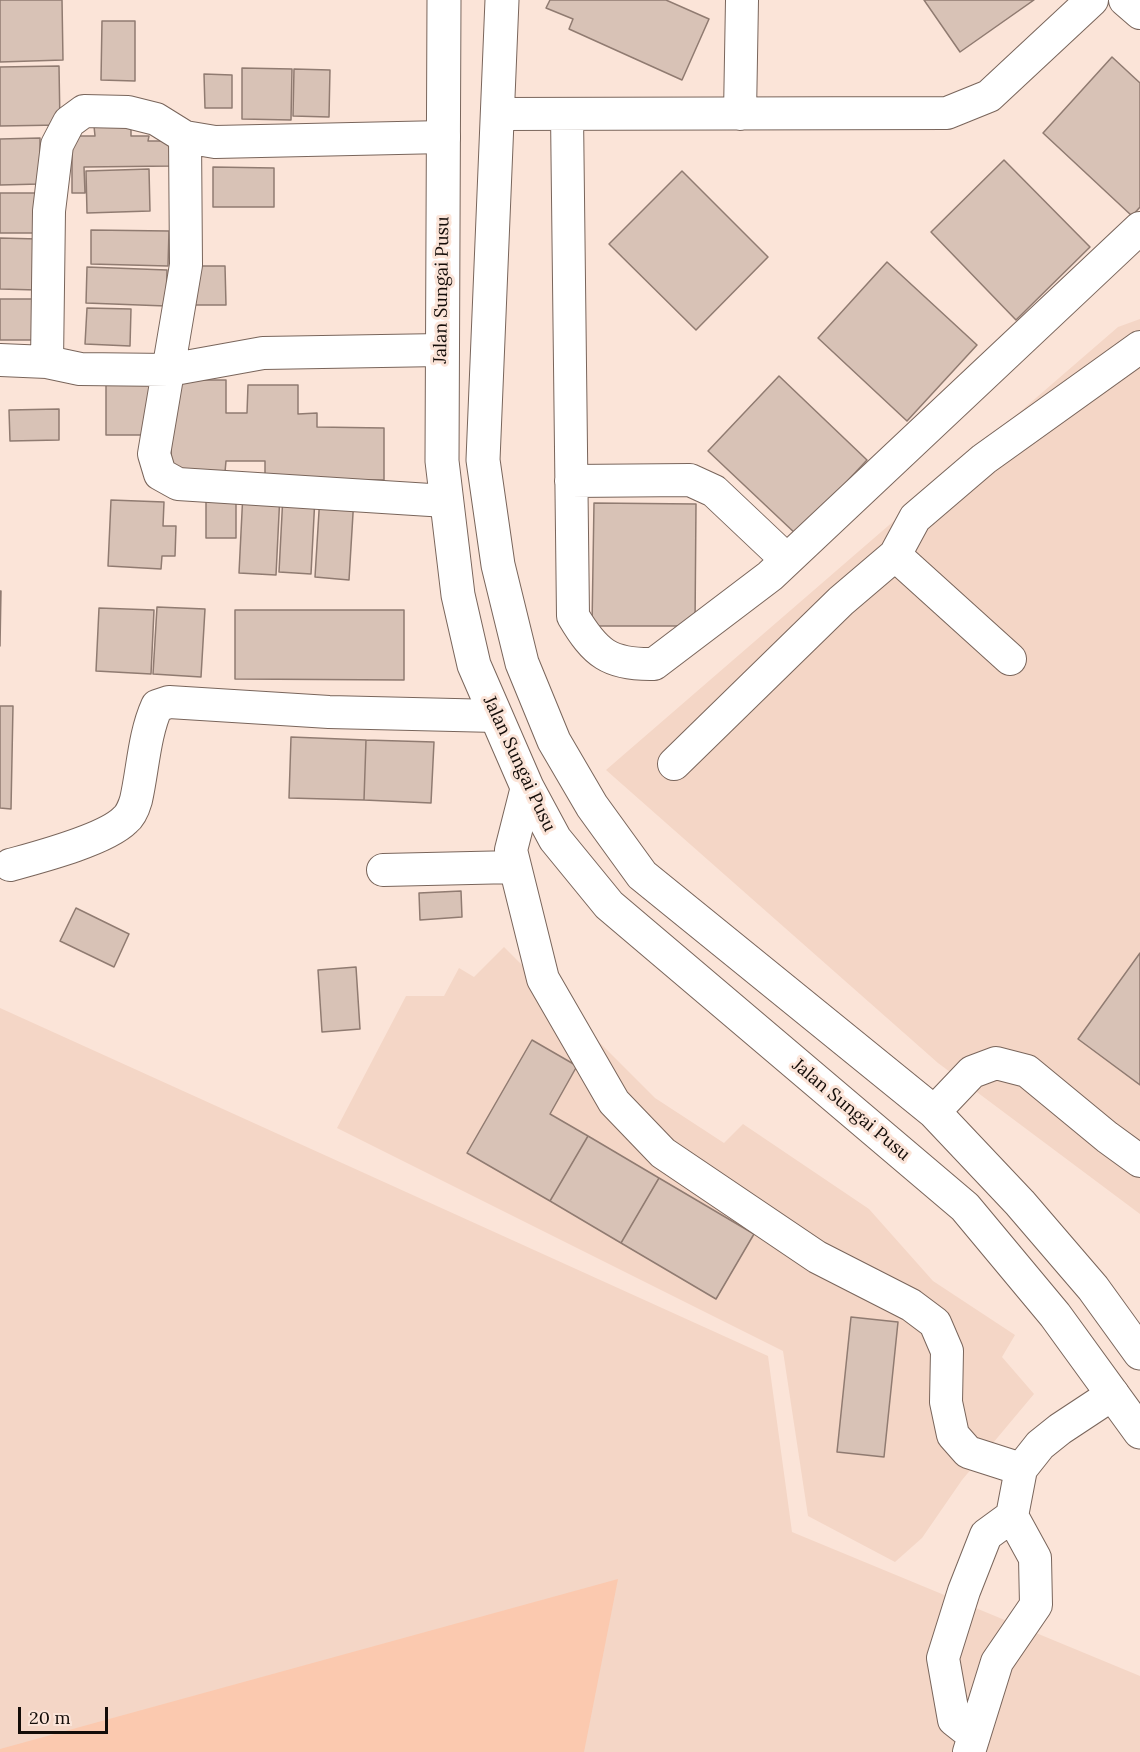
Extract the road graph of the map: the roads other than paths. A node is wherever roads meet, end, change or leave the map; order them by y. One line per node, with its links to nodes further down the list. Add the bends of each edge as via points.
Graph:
1 (444, 0): 11 (main road, Jalan Sungai Pusu)
2 (502, 0): 7 (main road)
3 (742, 0): 9 (street)
4 (1092, 0): 9 (street, via 988,96 947,113)
5 (1125, 0): 6 (street)
6 (1140, 14)
7 (498, 114): 8 (street); 29 (main road, via 483,460 498,565 520,652 554,741 592,806 642,874)
8 (567, 114): 9 (street); 18 (street)
9 (740, 114)
10 (185, 137): 11 (street, via 215,142); 16 (street, via 156,120 128,112 84,111 69,122 57,145 49,211); 17 (street, via 186,265)
11 (444, 137): 14 (main road, Jalan Sungai Pusu)
12 (1140, 228): 21 (street)
13 (1140, 347): 20 (street, via 984,459 915,518)
14 (441, 350): 17 (street, via 263,353); 19 (main road, Jalan Sungai Pusu, via 442,461)
15 (0, 360): 16 (street)
16 (47, 362): 17 (street, via 80,369)
17 (169, 370): 19 (street, via 154,454 160,474 178,484)
18 (571, 481): 21 (street, via 690,480 714,491); 21 (street, via 573,616 587,640 609,658 654,664)
19 (447, 501): 23 (main road, Jalan Sungai Pusu, via 458,595 474,665)
20 (895, 555): 22 (street); 24 (street, via 841,601)
21 (787, 560)
22 (1010, 659)
23 (496, 716): 25 (main road, Jalan Sungai Pusu); 26 (street, via 329,712 169,702 157,706 151,720 128,819 113,830)
24 (674, 764)
25 (527, 787): 27 (street, via 511,850); 32 (main road, Jalan Sungai Pusu, via 555,839 609,905 965,1207 1055,1315)
26 (10, 866)
27 (515, 867): 28 (street); 34 (street, via 543,979 614,1102 663,1153 817,1257 911,1305 935,1323 947,1351 946,1402 953,1435 968,1452)
28 (383, 870)
29 (934, 1112): 30 (street, via 972,1072 996,1063 1027,1071); 31 (main road, via 1028,1211 1093,1288)
30 (1139, 1159)
31 (1140, 1353)
32 (1113, 1394): 33 (main road, Jalan Sungai Pusu); 34 (street, via 1040,1445)
33 (1140, 1432)
34 (1020, 1469): 35 (street)
35 (1012, 1516): 36 (street, via 1035,1558 1036,1605 997,1662); 36 (street, via 986,1535 943,1659 954,1720)
36 (971, 1743)

